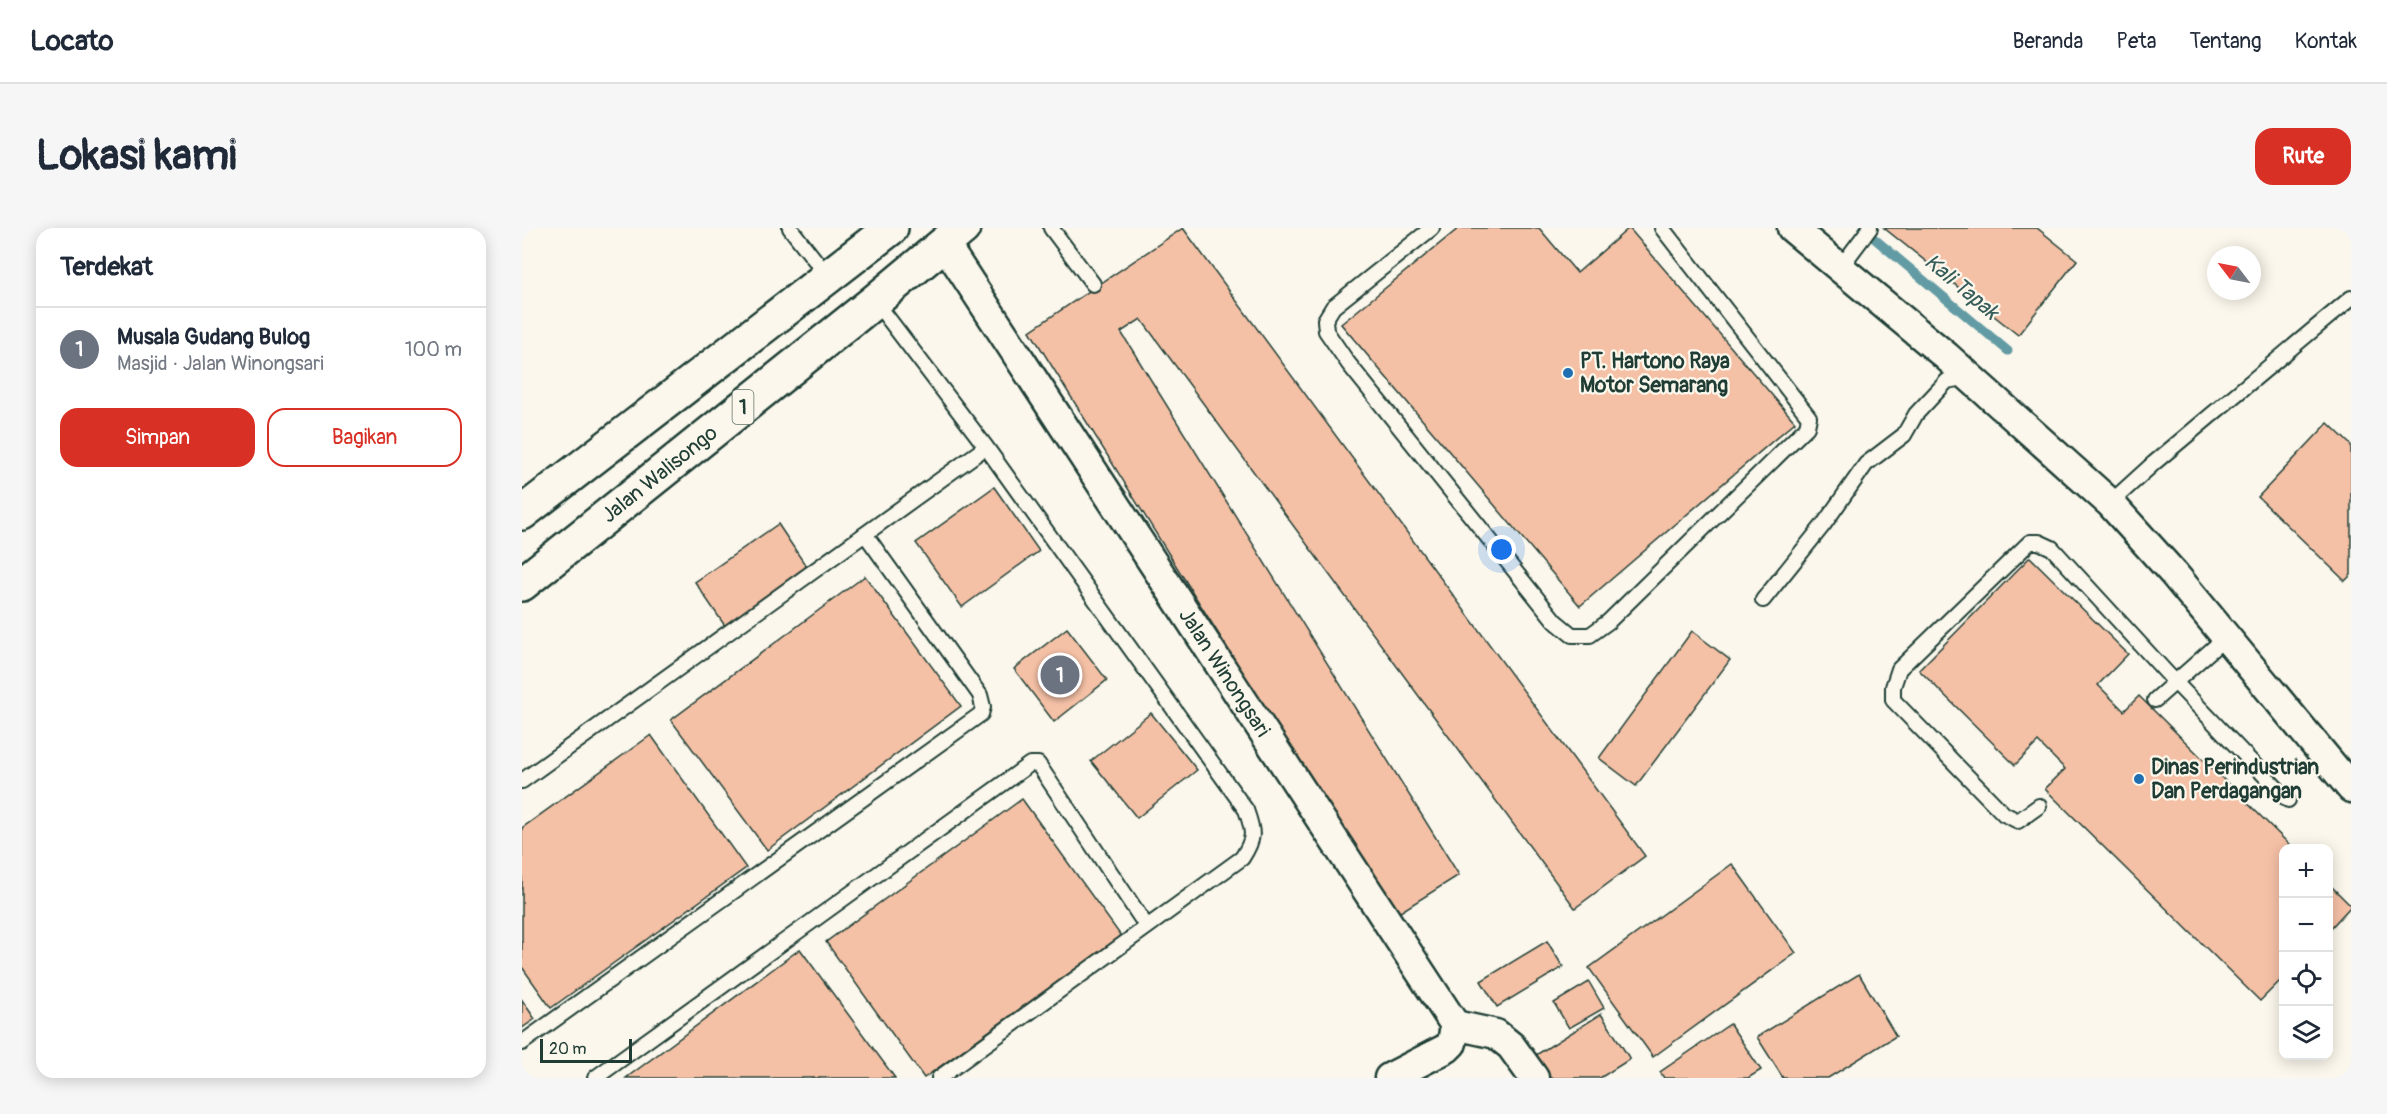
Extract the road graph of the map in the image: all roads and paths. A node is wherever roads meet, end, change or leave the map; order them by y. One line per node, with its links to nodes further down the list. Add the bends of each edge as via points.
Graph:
1 (790, 228): 10 (lane)
2 (891, 228): 10 (highway, 1)
3 (1051, 228): 11 (lane)
4 (1432, 228): 5 (lane, via 1333,307 1325,320 1326,332 1555,621 1572,635 1590,635 1807,427 1809,417)
5 (1662, 228)
6 (1792, 228): 9 (street)
7 (1868, 231): 9 (lane)
8 (954, 236): 13 (highway, Jalan Walisongo / 1); 29 (street, Jalan Winongsari)
9 (1840, 268): 14 (street)
10 (829, 278): 17 (highway, 1)
11 (1093, 285)
12 (2351, 298): 16 (lane)
13 (875, 301): 15 (lane); 19 (highway, Jalan Walisongo / 1)
14 (1968, 377): 16 (street); 20 (lane, via 1947,381 1916,414 1904,435 1866,464)
15 (986, 447): 18 (lane); 28 (lane, via 1246,810 1254,830 1242,858)
16 (2110, 503): 21 (street)
17 (522, 513)
18 (865, 534): 24 (lane); 30 (lane, via 980,695 981,714)
19 (522, 584)
20 (1763, 600)
21 (2226, 637): 22 (lane); 25 (street)
22 (2175, 682): 23 (lane); 26 (lane); 27 (lane, via 2052,548 2030,542 1899,669 1893,700 2004,814 2018,821)
23 (2155, 700)
24 (522, 781)
25 (2351, 788)
26 (2288, 800)
27 (2039, 806)
28 (1147, 927): 31 (lane, via 1038,764 1030,764); 32 (lane)
29 (1455, 1025): 33 (street, via 1448,1048); 34 (street, via 1496,1034)
30 (522, 1043)
31 (595, 1078)
32 (939, 1078)
33 (1389, 1078)
34 (1534, 1078)

